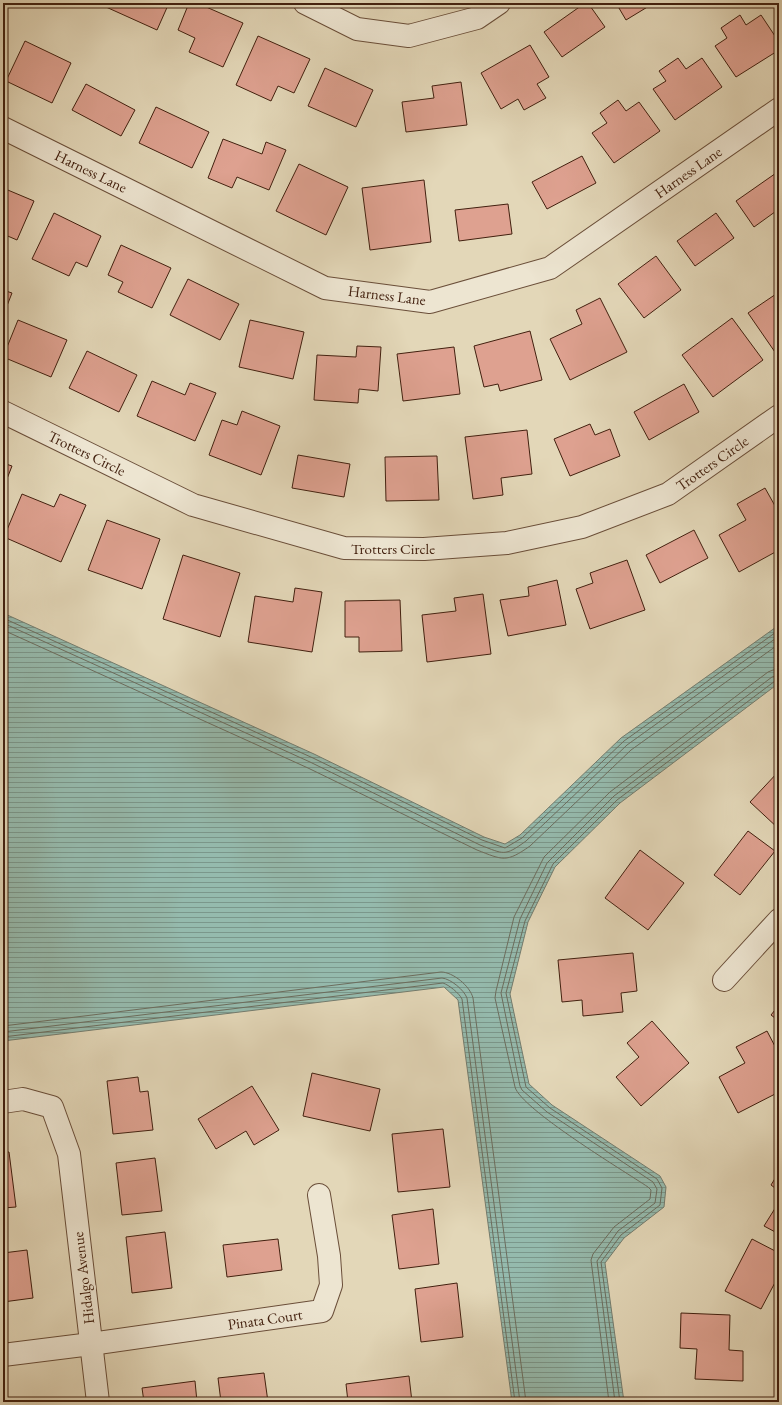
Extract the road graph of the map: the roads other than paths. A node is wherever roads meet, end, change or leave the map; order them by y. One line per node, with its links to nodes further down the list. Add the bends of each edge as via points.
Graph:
1 (305, 3): 2 (street, via 357,29 409,36 476,18)
2 (499, 3)
3 (779, 109): 4 (street, Harness Lane, via 550,268 430,302 325,288)
4 (3, 128)
5 (3, 412): 6 (street, Trotters Circle, via 193,505 344,548 424,549 507,543 582,527 668,494)
6 (779, 416)
7 (779, 920): 8 (street)
8 (724, 980)
9 (3, 1102): 11 (street, Hidalgo Avenue, via 23,1099 52,1107 69,1154)
10 (318, 1195): 11 (street, Pinata Court, via 330,1256 331,1285 322,1311)
11 (91, 1344): 12 (street); 13 (street, Hidalgo Avenue)
12 (3, 1355)
13 (98, 1402)

